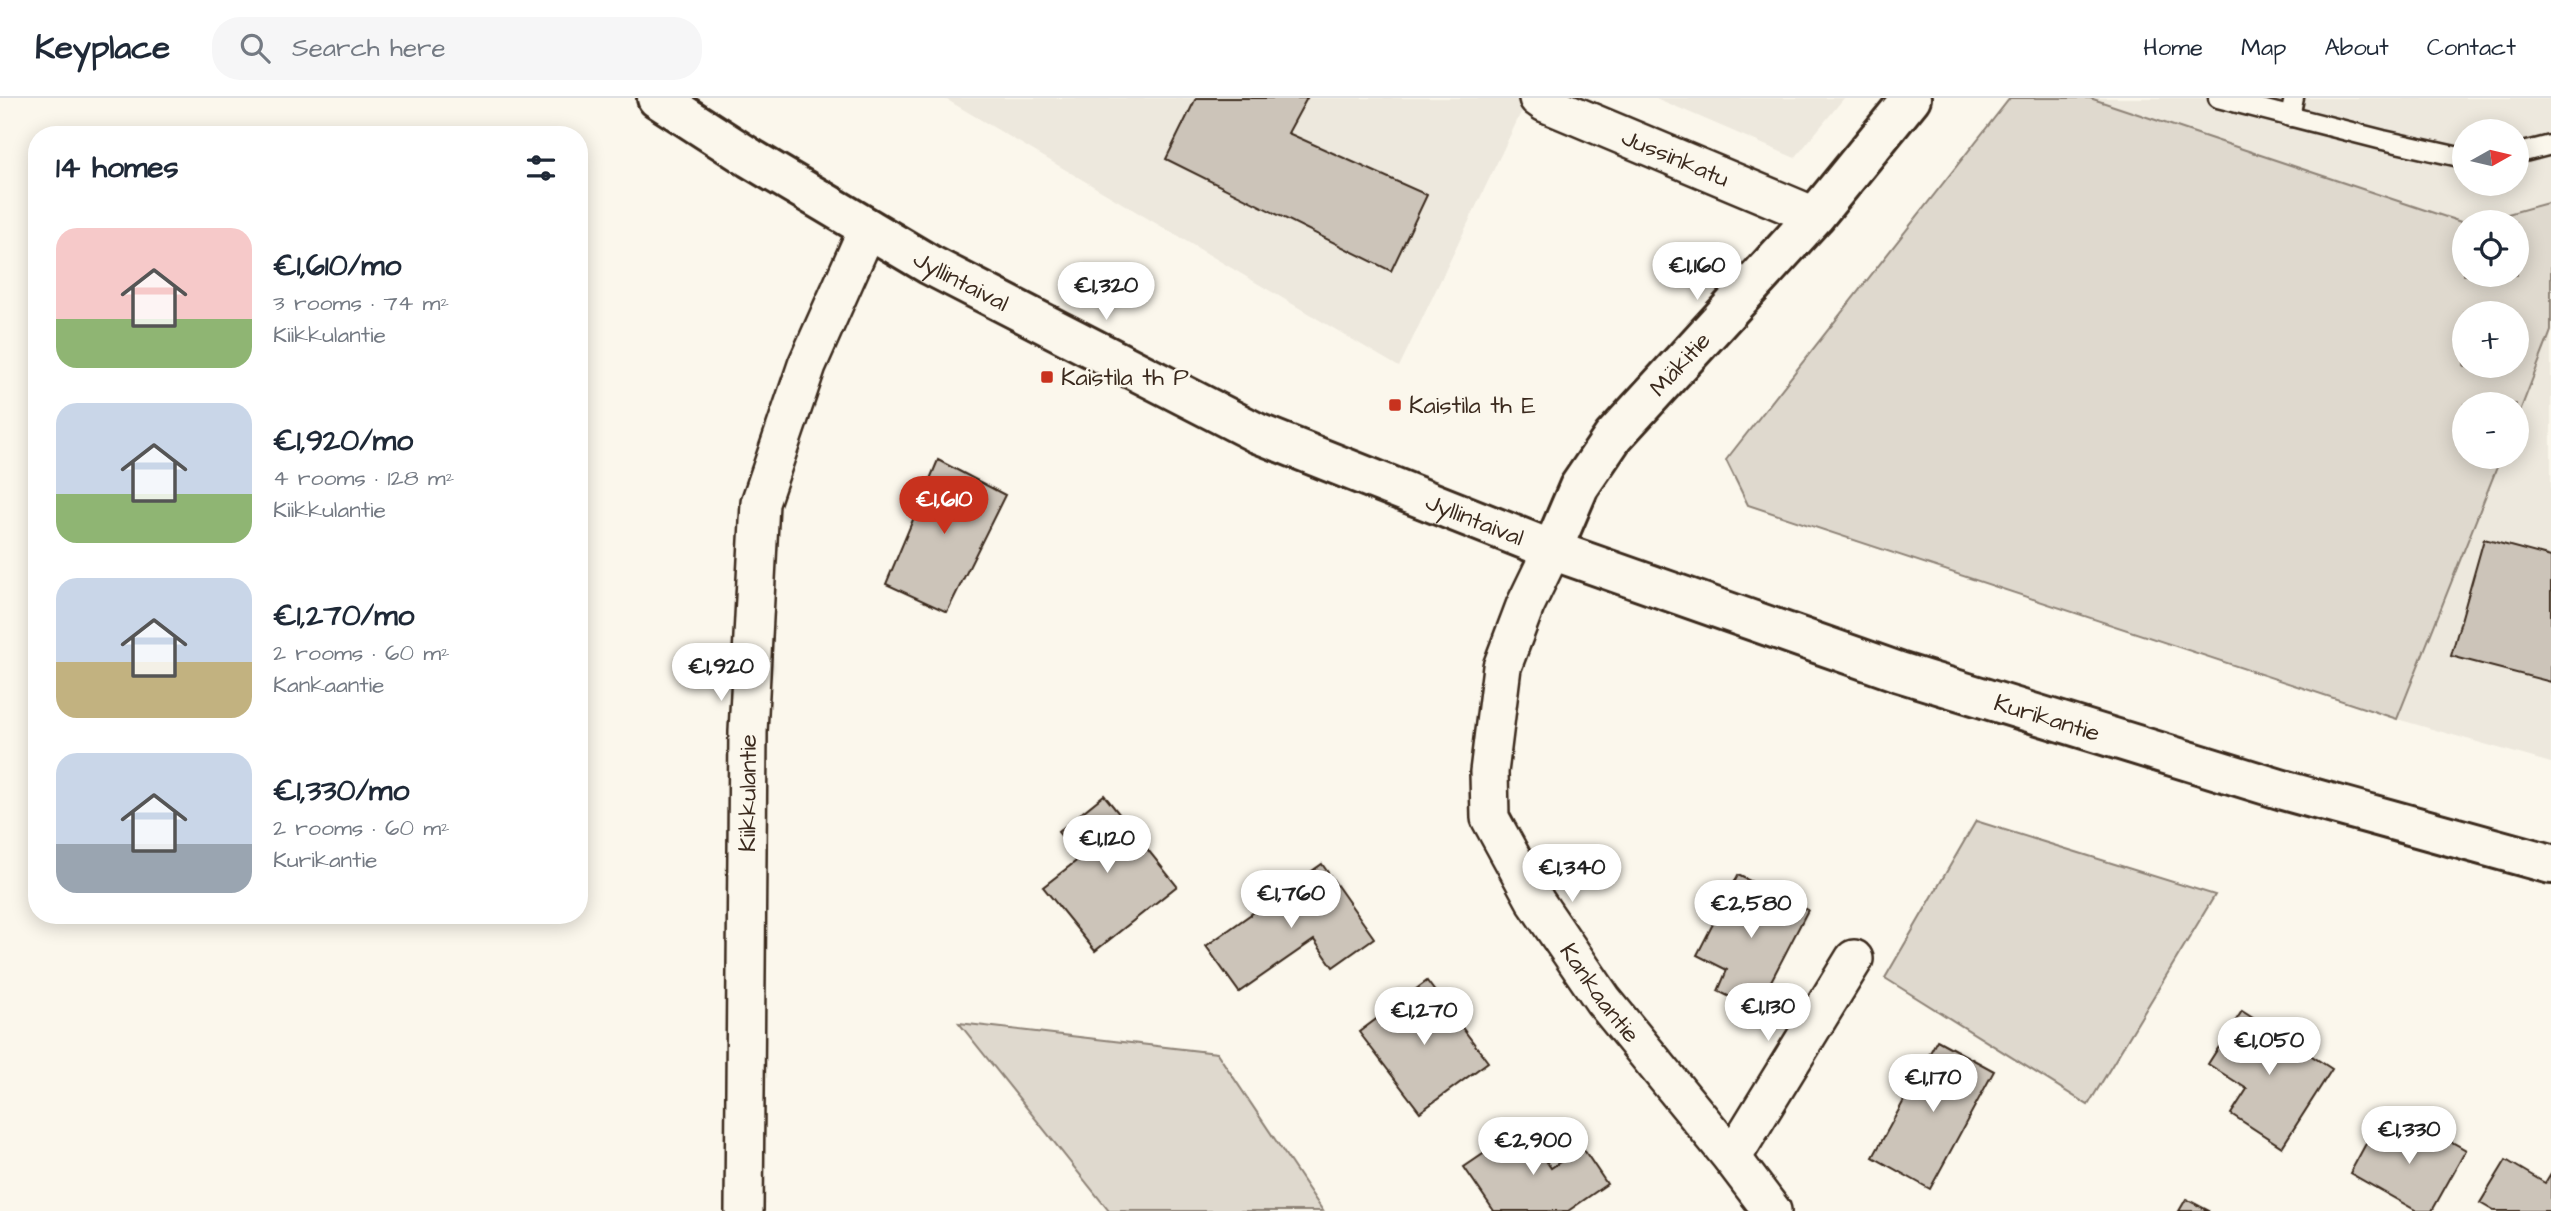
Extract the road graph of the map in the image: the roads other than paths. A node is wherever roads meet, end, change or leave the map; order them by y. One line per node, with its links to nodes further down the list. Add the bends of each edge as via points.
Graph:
1 (657, 98): 11 (street, Jyllintaival)
2 (1538, 98): 10 (street, Jussinkatu)
3 (1911, 98): 10 (street, Mäkitie)
4 (2218, 98): 6 (lane)
5 (2294, 98): 6 (lane)
6 (2290, 117): 9 (lane)
7 (2551, 145): 8 (lane)
8 (2529, 151)
9 (2452, 155)
10 (1815, 216): 12 (street, Mäkitie, via 1614,438 1579,487)
11 (868, 228): 12 (street, Jyllintaival, via 930,265 1257,433); 16 (street, Kiikkulantie, via 807,365 760,503 748,732)
12 (1552, 550): 13 (street, Kurikantie, via 1912,676 2283,790); 15 (street, Kankaantie, via 1502,667 1489,772 1490,818 1536,902 1603,1000)
13 (2551, 864)
14 (1854, 959): 15 (street)
15 (1732, 1158): 17 (street, Kankaantie)
16 (744, 1211)
17 (1772, 1211)

